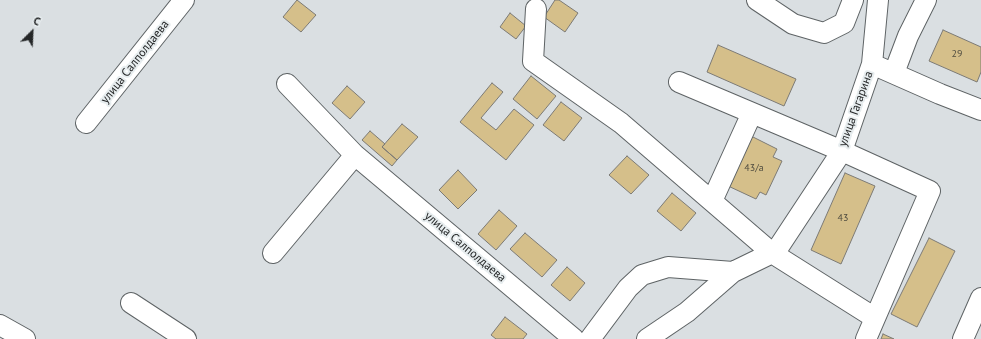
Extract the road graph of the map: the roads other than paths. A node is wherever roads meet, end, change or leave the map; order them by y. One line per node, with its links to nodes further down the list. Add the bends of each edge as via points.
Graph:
1 (184, 0): 13 (street, улица Салполдаева)
2 (757, 0): 3 (street, via 793,24 824,32 844,23)
3 (853, 0)
4 (878, 0): 7 (street, улица Гагарина)
5 (926, 0): 8 (street, via 908,36)
6 (536, 9): 16 (street, via 532,62 621,123)
7 (872, 64): 8 (street); 14 (street, улица Гагарина)
8 (894, 73): 11 (street)
9 (679, 82): 12 (street)
10 (287, 84): 15 (street, улица Салполдаева)
11 (981, 110)
12 (752, 113): 14 (street); 16 (street)
13 (86, 123)
14 (842, 151): 17 (street, улица Гагарина); 22 (street, via 930,191)
15 (355, 155): 18 (street); 27 (street, улица Салполдаева)
16 (712, 201): 17 (street)
17 (775, 250): 19 (street); 22 (street)
18 (273, 253)
19 (733, 272): 24 (street); 28 (street, via 668,267 642,275 628,288)
20 (981, 298): 30 (street)
21 (131, 303): 26 (street)
22 (875, 318): 29 (street)
23 (0, 325): 25 (street)
24 (652, 338)
25 (25, 339)
26 (186, 339)
27 (574, 339)
28 (590, 339)
29 (866, 339)
30 (962, 339)

